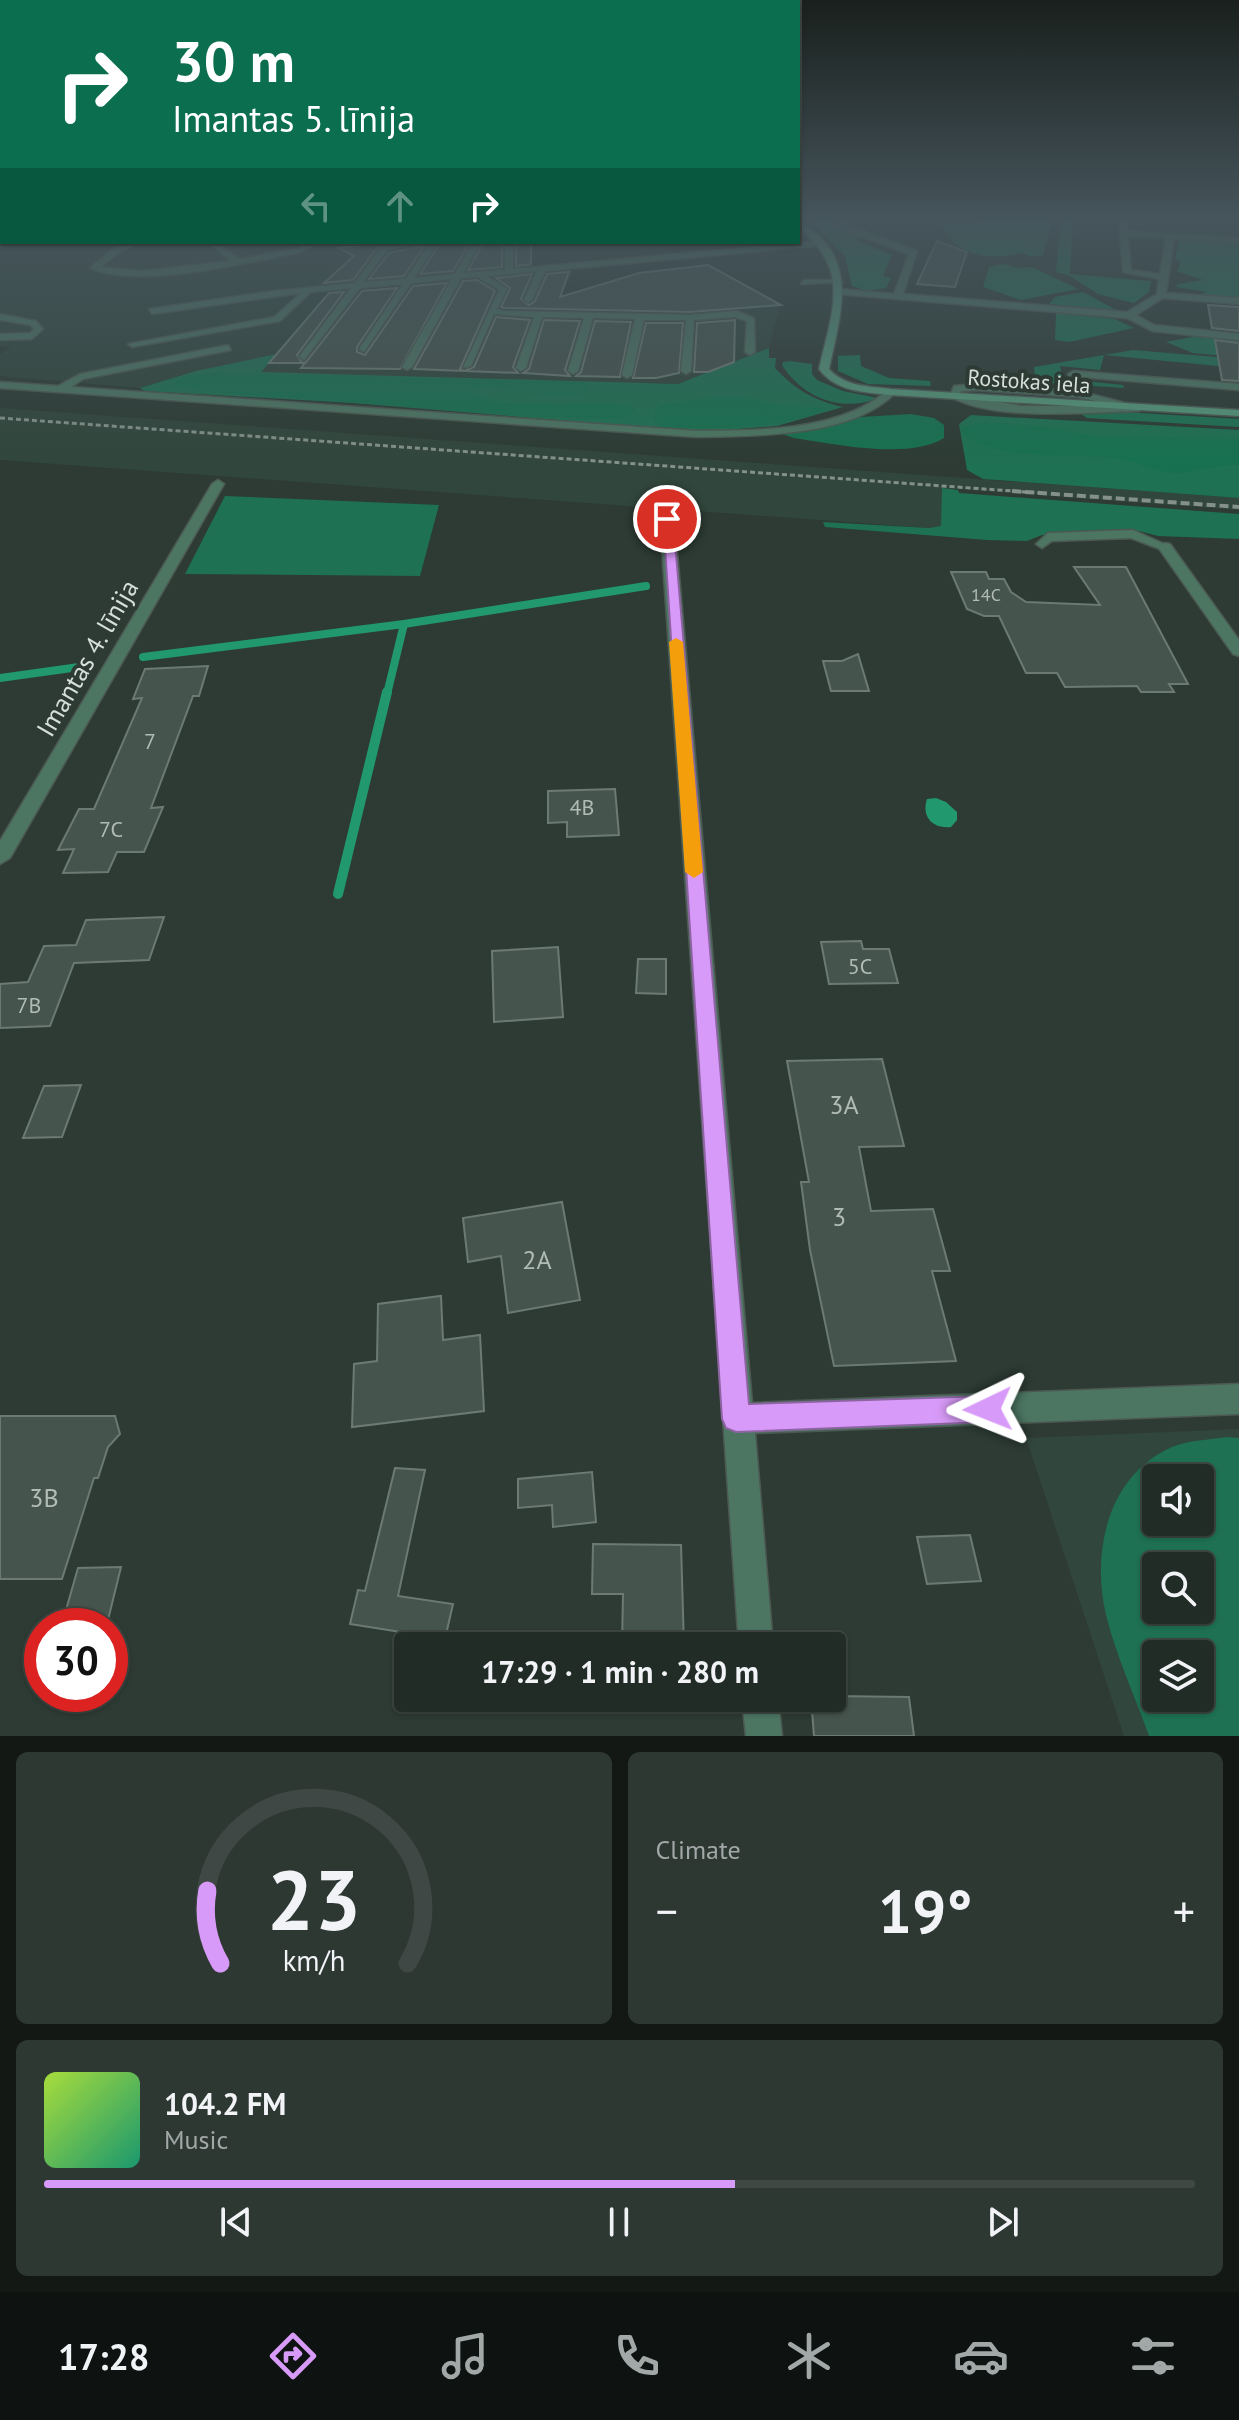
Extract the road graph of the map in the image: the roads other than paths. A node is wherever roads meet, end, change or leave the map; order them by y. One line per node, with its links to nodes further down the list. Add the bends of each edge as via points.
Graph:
1 (231, 300): 11 (lane)
2 (298, 300): 20 (lane, via 277,319)
3 (345, 300): 24 (lane)
4 (395, 300): 22 (lane)
5 (445, 300): 26 (lane)
6 (497, 300): 10 (lane)
7 (837, 300): 35 (street, Rostokas iela, via 824,369 843,383)
8 (947, 300): 13 (street)
9 (1153, 300): 13 (street)
10 (492, 310): 12 (lane); 25 (lane)
11 (152, 311)
12 (539, 315): 14 (lane); 27 (lane)
13 (1129, 315): 19 (street, via 1152,328)
14 (589, 316): 16 (lane); 28 (lane)
15 (0, 317): 18 (lane, via 39,329 32,336)
16 (640, 317): 17 (lane); 31 (lane)
17 (690, 318): 23 (lane, via 736,314 751,320); 29 (lane)
18 (0, 337)
19 (1239, 337)
20 (132, 344)
21 (228, 348): 34 (lane, via 80,377)
22 (364, 349)
23 (750, 352)
24 (304, 357)
25 (466, 366)
26 (407, 367)
27 (521, 368)
28 (573, 371)
29 (686, 371)
30 (1073, 374): 33 (street)
31 (627, 375)
32 (0, 385): 34 (lane)
33 (1239, 387)
34 (59, 390): 35 (lane, via 697,434 767,432 821,423 873,407)
35 (891, 392): 36 (street, Rostokas iela)
36 (1239, 413)
37 (218, 484): 42 (street, Imantas 4. līnija)
38 (667, 519): 44 (street)
39 (1042, 544): 40 (lane, via 1048,537 1133,534)
40 (1165, 547): 41 (street)
41 (1239, 651)
42 (0, 858)
43 (1239, 1399): 44 (street)
44 (736, 1419): 45 (street)
45 (755, 1632)
46 (761, 1712): 47 (street)
47 (764, 1736)

